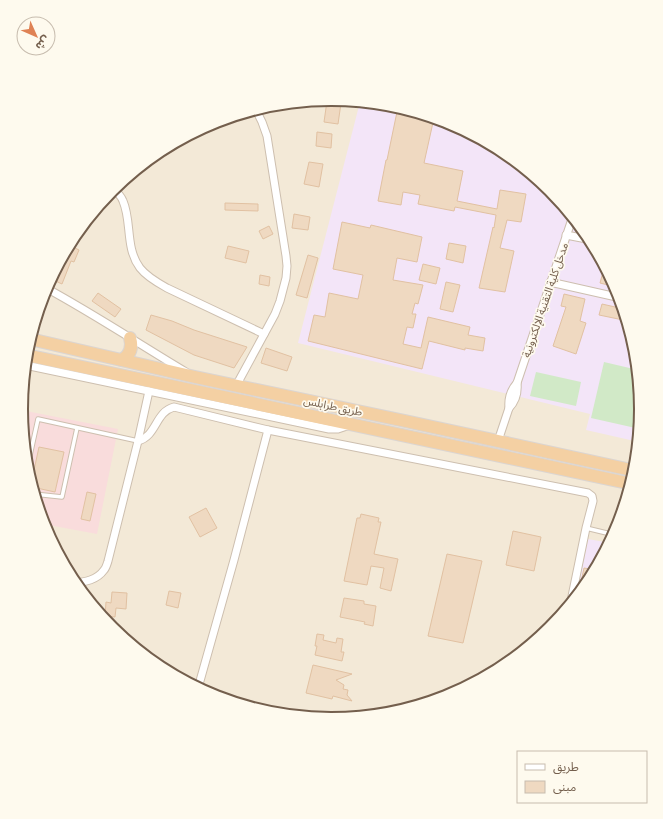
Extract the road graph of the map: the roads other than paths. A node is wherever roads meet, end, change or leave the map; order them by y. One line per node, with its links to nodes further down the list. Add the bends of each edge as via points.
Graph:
1 (258, 115): 9 (street, via 267,136 287,266 280,301)
2 (118, 194): 9 (street, via 123,202 131,248 140,268 156,282)
3 (570, 223): 4 (street, مدخل كلية التقنية الإلكترونية)
4 (566, 235): 5 (street); 6 (street, مدخل كلية التقنية الإلكترونية)
5 (582, 238)
6 (550, 282): 8 (street); 22 (street, مدخل كلية التقنية الإلكترونية, via 517,383 517,396 509,408)
7 (52, 291): 10 (street)
8 (613, 296)
9 (264, 334): 16 (street)
10 (130, 338): 13 (highway, via 130,351); 15 (street)
11 (36, 341): 13 (highway, طريق طرابلس)
12 (33, 356): 18 (highway)
13 (122, 360): 15 (highway, طريق طرابلس)
14 (32, 366): 17 (street)
15 (195, 377): 16 (highway, طريق طرابلس)
16 (236, 386): 22 (highway, طريق طرابلس)
17 (149, 392): 18 (street, via 329,429); 21 (street)
18 (352, 424): 25 (highway)
19 (77, 428): 26 (lane, via 62,497)
20 (268, 430): 21 (street, via 174,407 163,413 149,435); 27 (street, via 588,493 593,501); 31 (street)
21 (138, 441): 23 (lane, via 38,419); 29 (street, via 108,561 104,571 96,578)
22 (498, 441): 24 (highway, طريق طرابلس)
23 (31, 450)
24 (629, 469)
25 (626, 483)
26 (40, 495)
27 (586, 528): 28 (lane); 30 (street)
28 (609, 533)
29 (82, 582)
30 (573, 593)
31 (199, 683)

